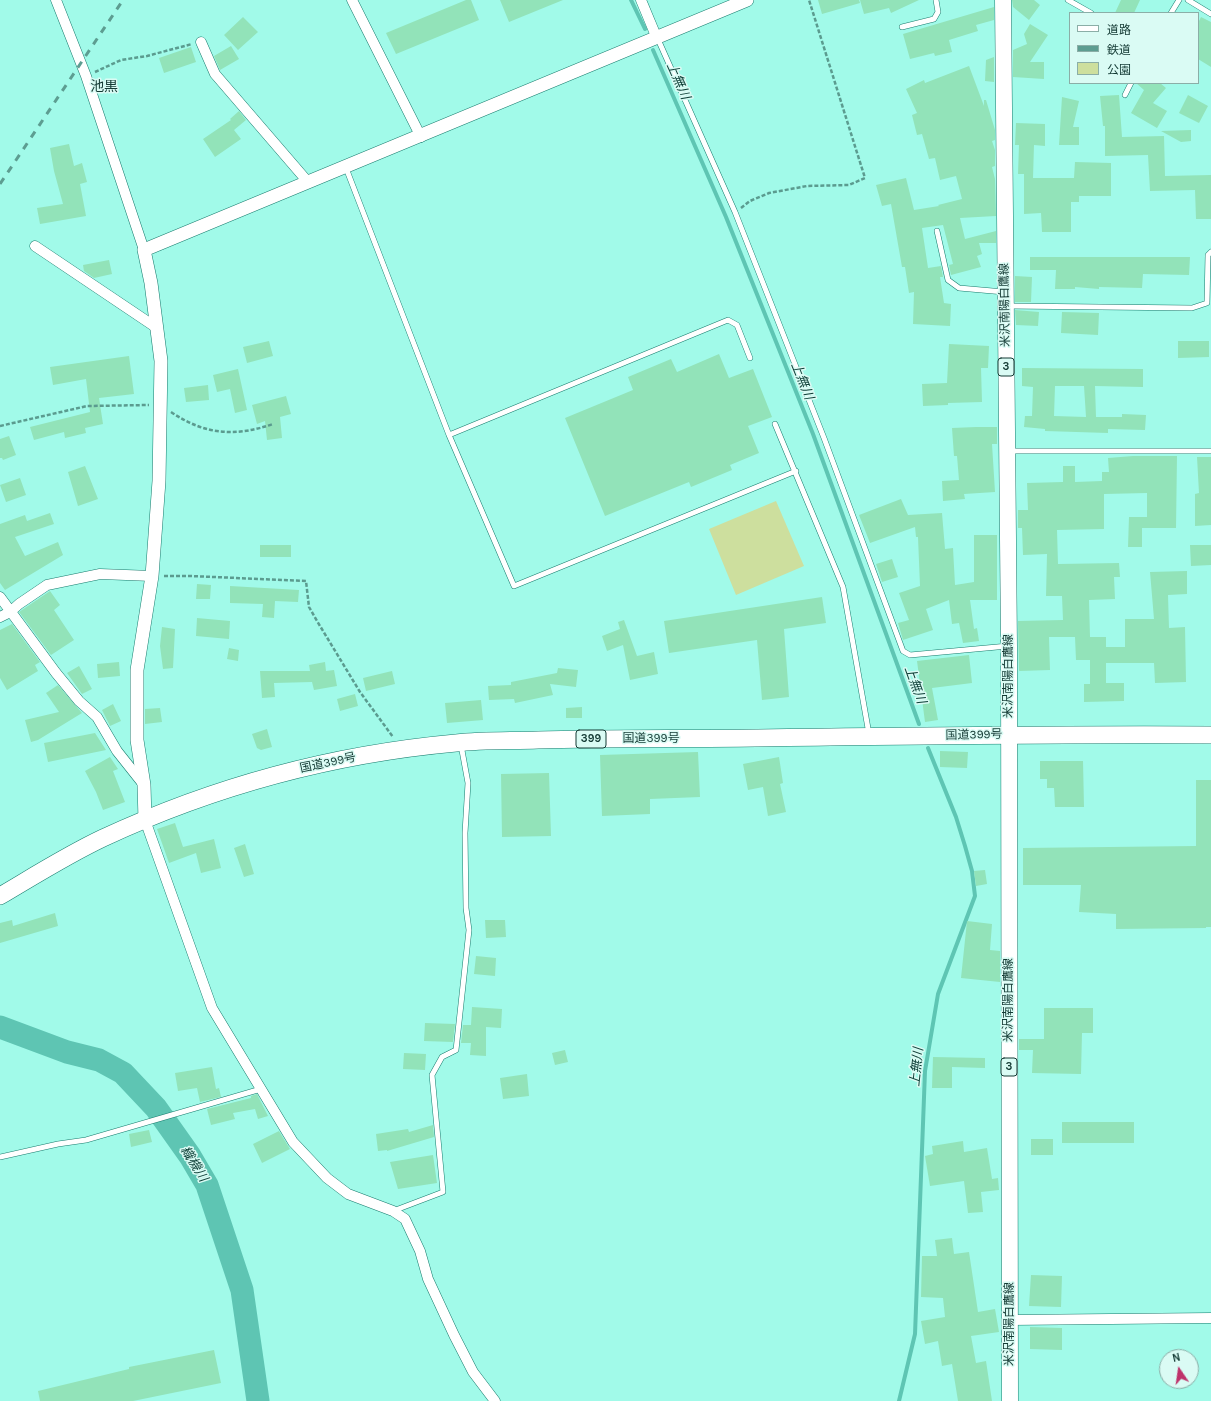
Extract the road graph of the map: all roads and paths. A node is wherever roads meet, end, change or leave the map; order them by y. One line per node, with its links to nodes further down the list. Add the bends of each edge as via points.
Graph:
1 (56, 0): 17 (street)
2 (352, 0): 20 (street)
3 (641, 0): 15 (street)
4 (747, 0): 15 (street)
5 (809, 0): 23 (path, via 865,178 849,185 807,186 769,193 750,201)
6 (936, 0): 14 (lane, via 938,12 934,19)
7 (1003, 0): 28 (main road, 米沢南陽白鷹線 / 3)
8 (1068, 0): 11 (lane)
9 (1180, 0): 12 (lane)
10 (1188, 0): 13 (lane)
11 (1089, 12)
12 (1173, 12)
13 (1211, 14)
14 (902, 27)
15 (656, 36): 20 (street); 23 (lane)
16 (201, 42): 17 (path, via 121,60); 22 (street, via 215,74)
17 (86, 76): 26 (street)
18 (1131, 84): 19 (lane)
19 (1125, 95)
20 (421, 137): 21 (street)
21 (346, 168): 22 (street); 35 (lane)
22 (308, 182): 26 (street)
23 (736, 212): 43 (lane, via 903,651 910,655)
24 (937, 231): 28 (lane, via 948,280 959,288)
25 (35, 246): 29 (street)
26 (144, 250): 29 (street)
27 (1211, 252): 28 (lane, via 1208,256 1207,302 1192,308)
28 (1005, 299): 36 (main road, 米沢南陽白鷹線 / 3)
29 (157, 328): 31 (street, via 161,361)
30 (750, 358): 35 (lane, via 736,325 728,320)
31 (161, 405): 32 (path, via 191,425 208,430 235,433); 34 (path, via 87,406); 39 (street)
32 (273, 424)
33 (775, 424): 38 (lane)
34 (0, 426)
35 (448, 435): 38 (lane, via 514,586)
36 (1007, 451): 37 (lane); 43 (main road, 米沢南陽白鷹線 / 3)
37 (1211, 451)
38 (796, 471): 46 (lane, via 843,587)
39 (152, 576): 41 (street, via 100,574 47,584); 48 (path, via 306,581 309,607 360,692); 49 (street, via 137,670 137,740)
40 (0, 598): 41 (street)
41 (10, 612): 42 (street); 49 (street, via 79,701 97,717 117,751)
42 (0, 617)
43 (1009, 646): 44 (main road, 米沢南陽白鷹線 / 3)
44 (1009, 734): 45 (highway, 国道399号 / 399); 46 (highway, 国道399号 / 399); 56 (main road, 米沢南陽白鷹線 / 3)
45 (1211, 735)
46 (870, 737): 47 (highway, 国道399号 / 399)
47 (460, 742): 48 (highway, 国道399号 / 399); 54 (lane, via 468,783 465,833 466,908 469,930 456,1050 442,1057 432,1075 443,1192)
48 (401, 749): 50 (highway, 国道399号 / 399, via 336,760 273,776 211,794)
49 (144, 786): 50 (street)
50 (145, 820): 51 (highway, 国道399号 / 399, via 102,839); 52 (street, via 212,1008)
51 (0, 896)
52 (261, 1089): 53 (lane, via 86,1140); 54 (street, via 293,1142 327,1178 348,1194)
53 (0, 1157)
54 (393, 1211): 57 (street, via 405,1219 414,1235 428,1279 454,1335 473,1372)
55 (1211, 1318): 56 (street)
56 (1010, 1320): 58 (main road, 米沢南陽白鷹線 / 3)
57 (495, 1401)
58 (1010, 1401)

